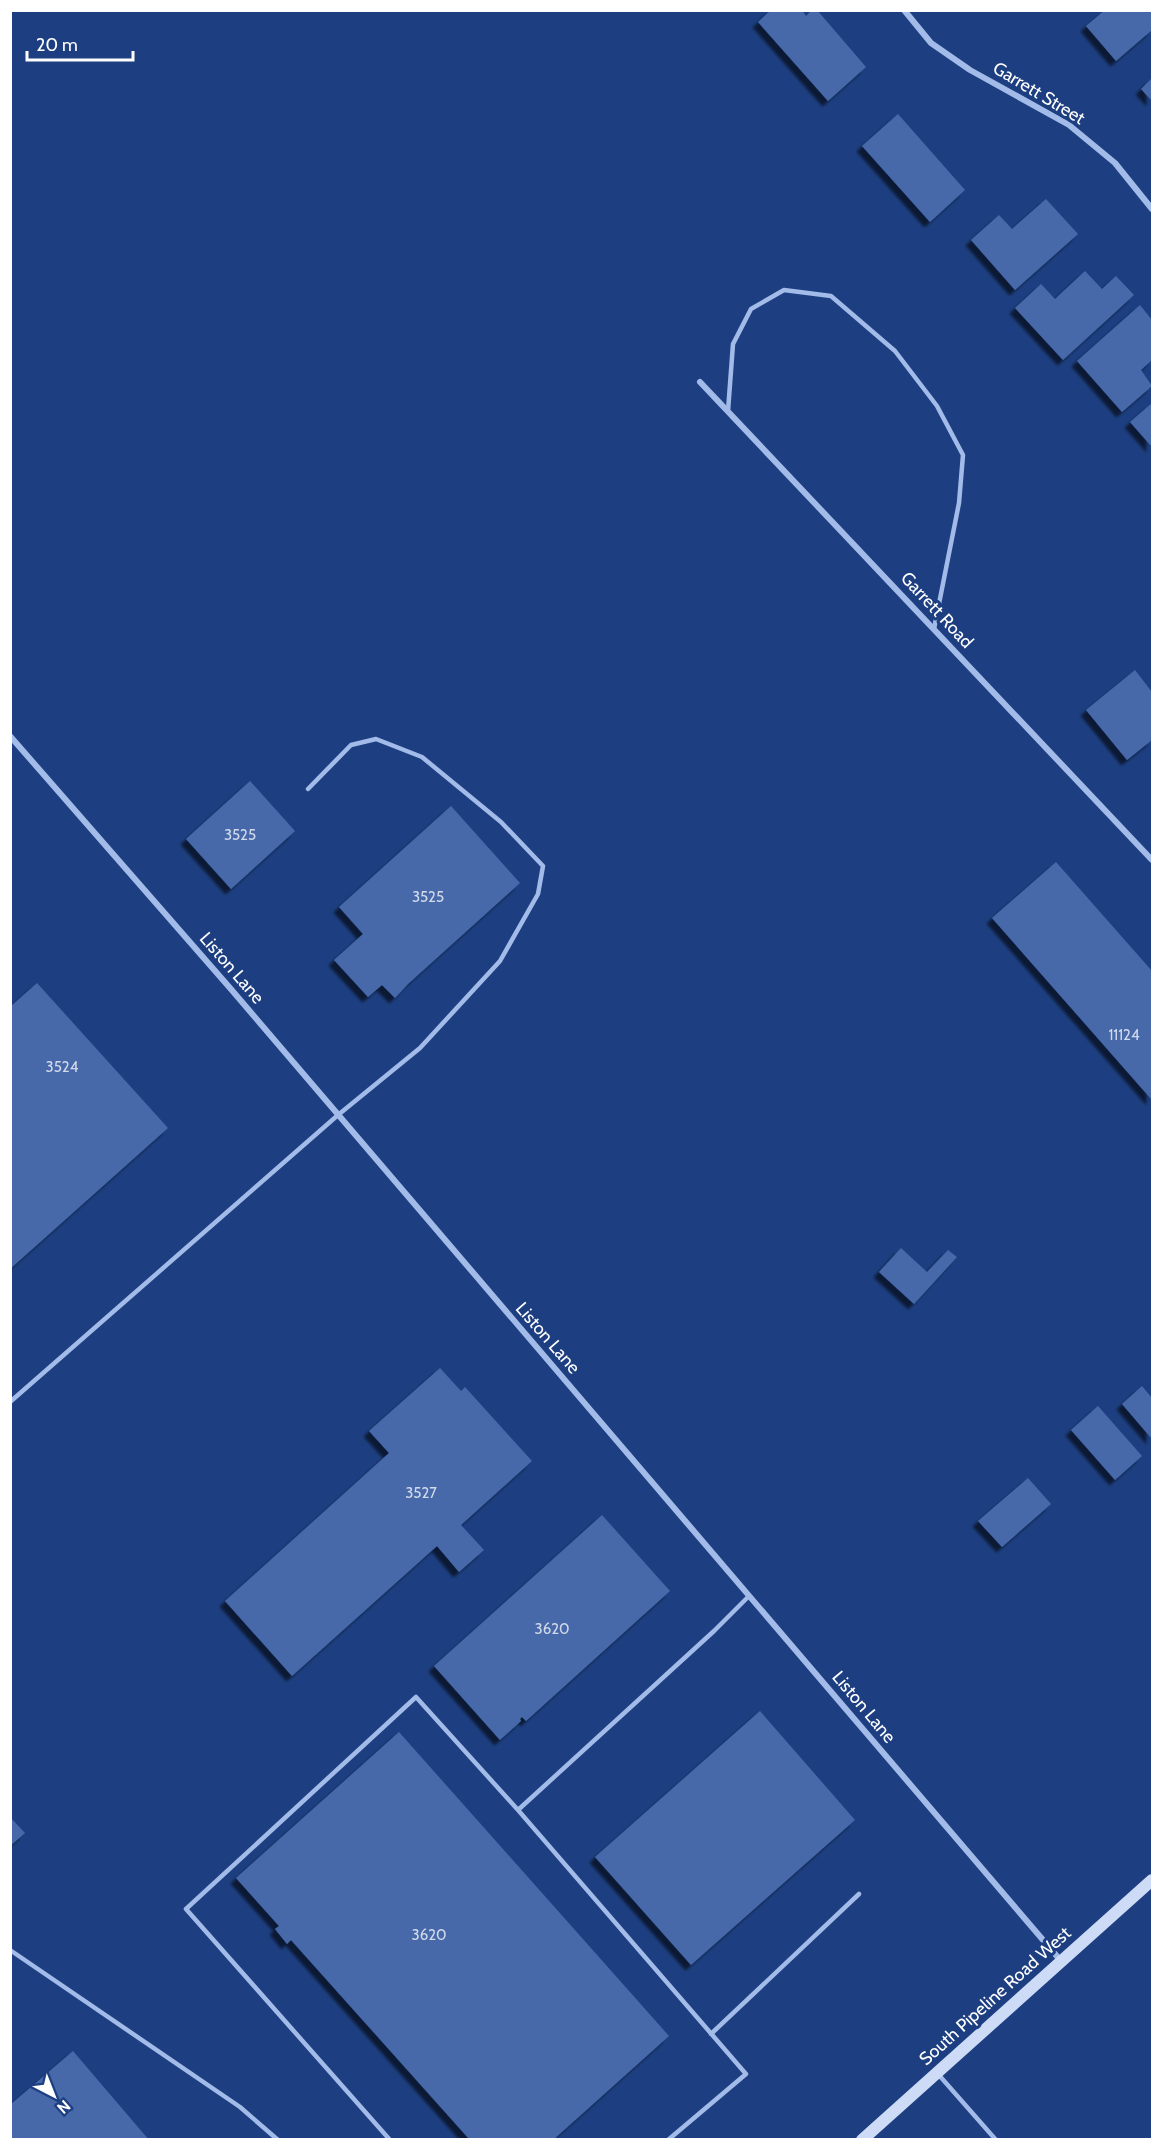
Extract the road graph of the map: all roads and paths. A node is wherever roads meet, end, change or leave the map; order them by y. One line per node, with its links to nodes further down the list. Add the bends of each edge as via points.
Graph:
1 (904, 10): 2 (street, Garrett Street, via 931,43 970,70 1069,126 1115,163)
2 (1152, 209)
3 (700, 382): 4 (street, Garrett Road)
4 (728, 411): 5 (street, Garrett Road); 5 (lane, via 733,344 751,309 784,290 831,296 895,351 937,406 963,455 959,503)
5 (934, 629): 8 (street, Garrett Road)
6 (10, 736): 9 (street, Liston Lane)
7 (308, 789): 9 (lane, via 351,745 376,739 422,757 501,822 543,866 538,894 500,961 420,1048)
8 (1152, 860)
9 (338, 1115): 10 (lane); 11 (street, Liston Lane)
10 (10, 1402)
11 (749, 1596): 12 (lane); 16 (street, Liston Lane)
12 (518, 1810): 17 (lane); 20 (lane, via 416,1697 186,1909)
13 (1152, 1880): 16 (street, South Pipeline Road West)
14 (859, 1894): 17 (lane)
15 (10, 1950): 19 (lane, via 240,2108)
16 (1061, 1961): 18 (street, South Pipeline Road West)
17 (711, 2034): 21 (lane, via 746,2074)
18 (937, 2073): 22 (street, South Pipeline Road West); 23 (lane)
19 (278, 2139)
20 (390, 2139)
21 (668, 2139)
22 (862, 2139)
23 (996, 2139)

